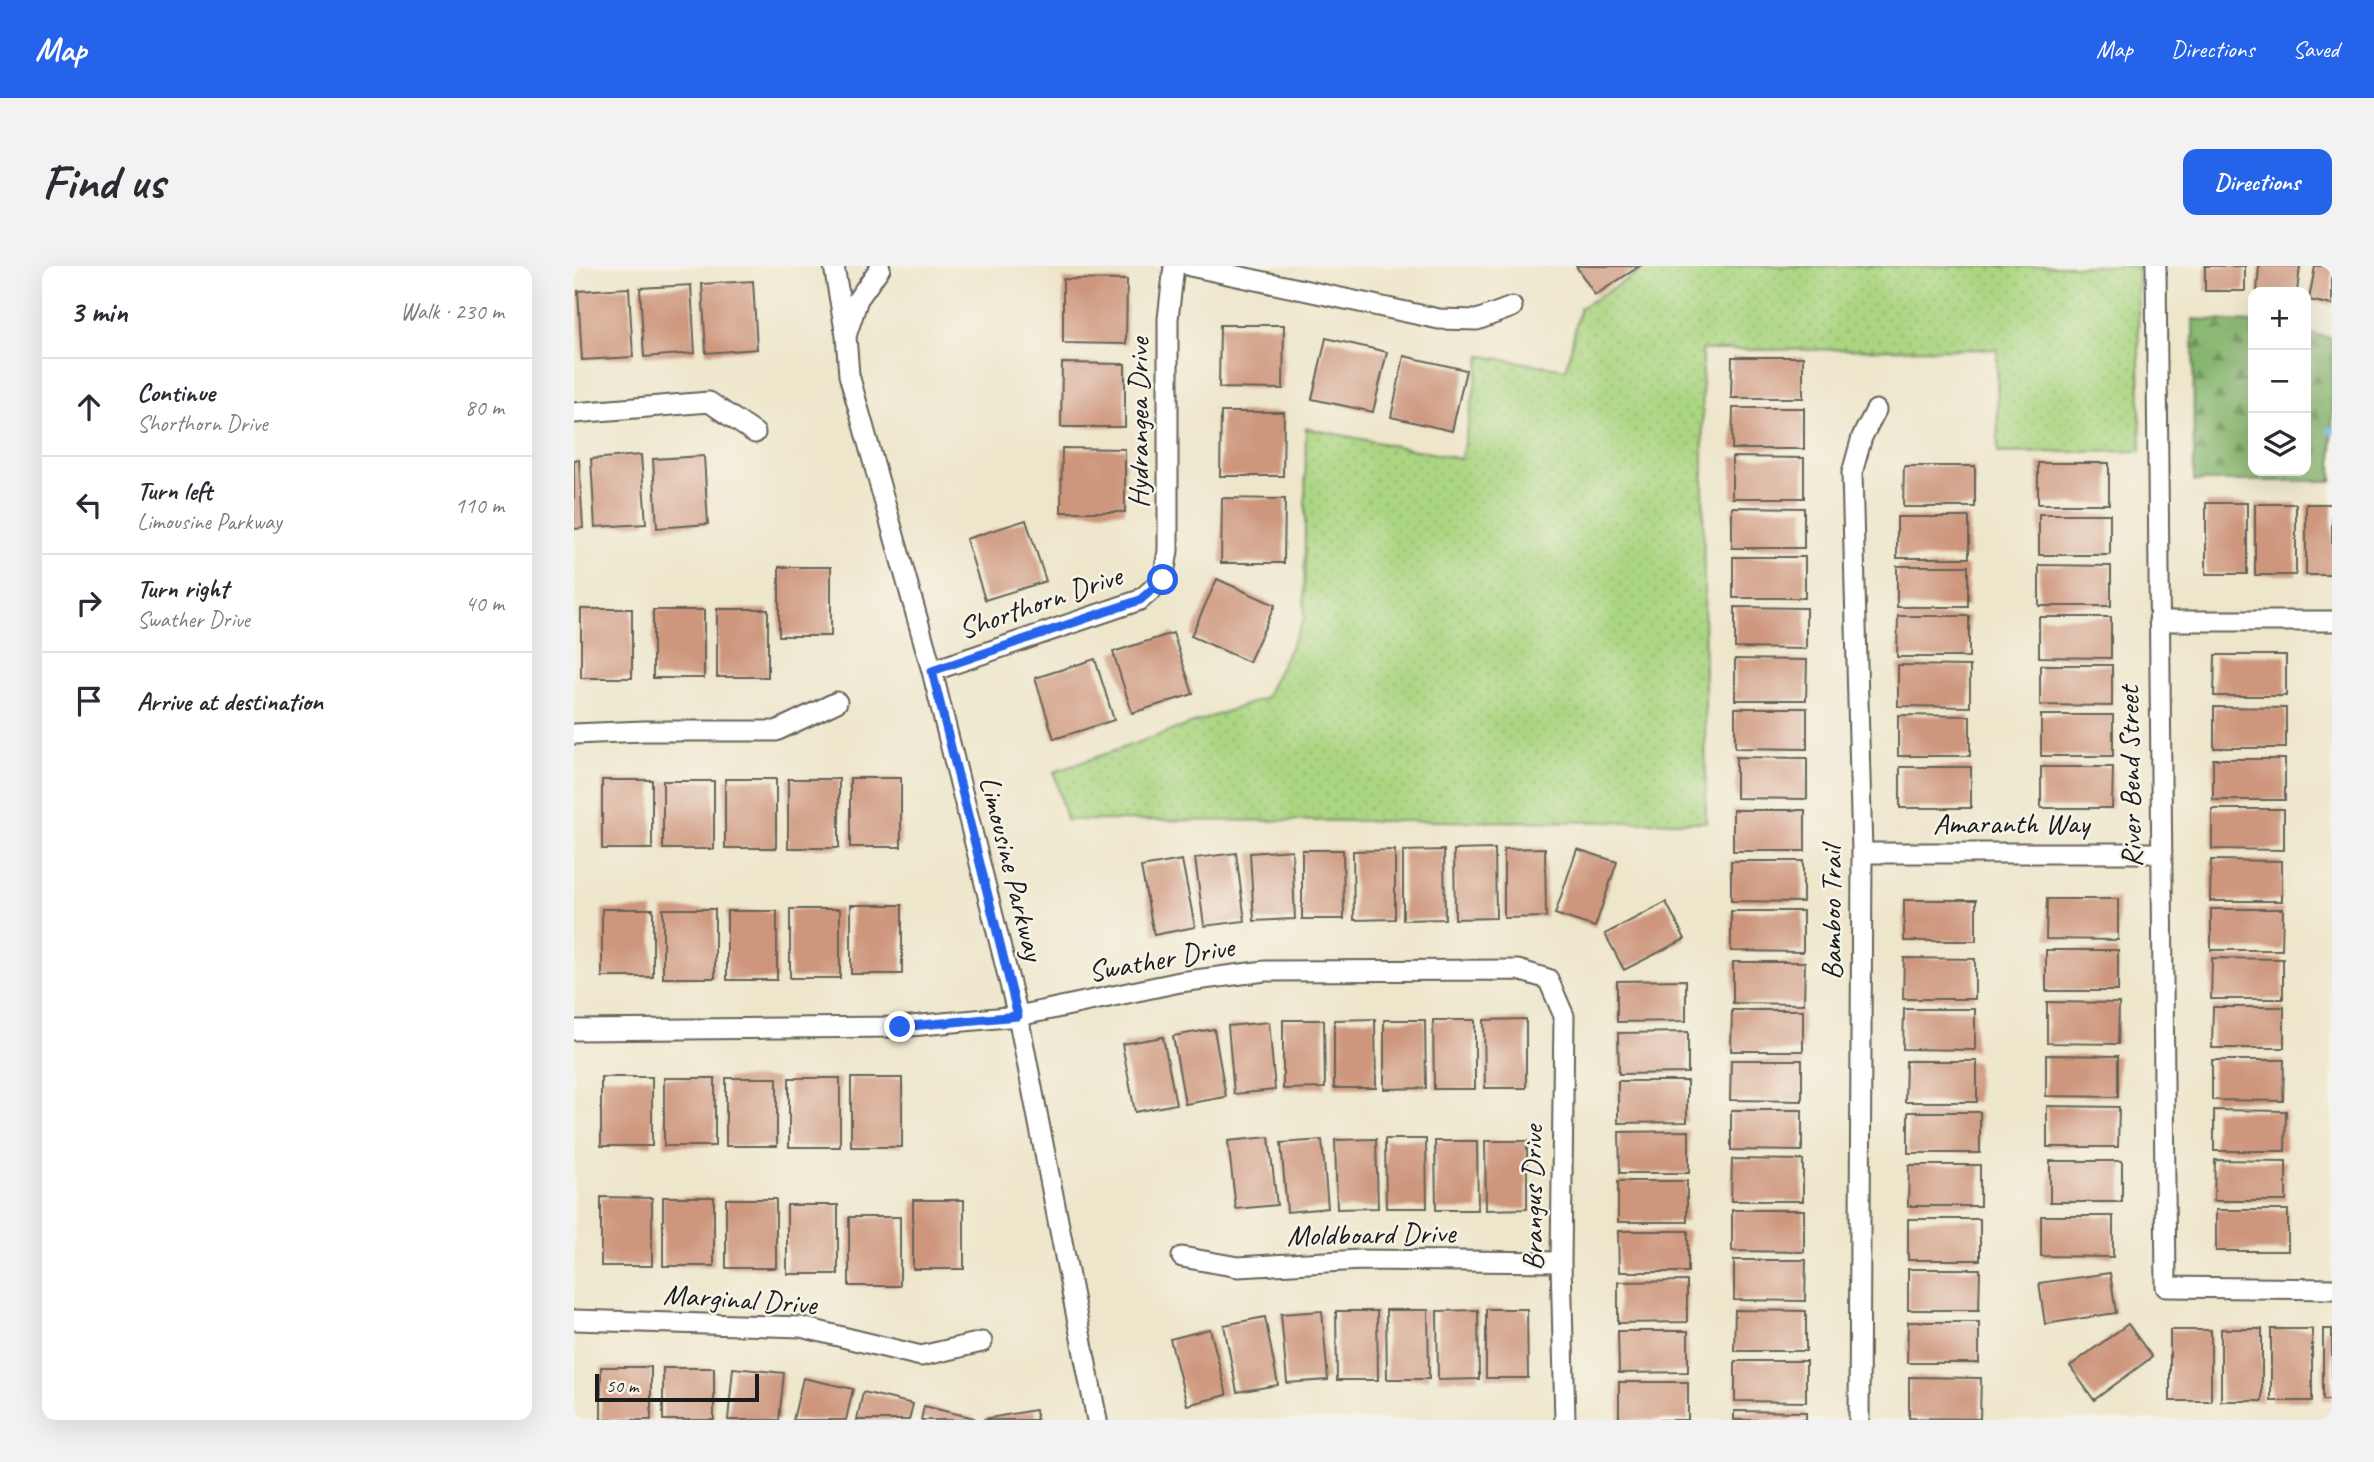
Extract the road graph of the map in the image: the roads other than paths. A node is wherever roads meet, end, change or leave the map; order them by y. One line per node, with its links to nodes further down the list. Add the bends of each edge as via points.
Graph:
1 (834, 266): 7 (street, Limousine Parkway)
2 (1174, 266): 11 (street, Hydrangea Drive, via 1168,319 1168,551)
3 (1189, 266): 6 (street, via 1439,319 1477,320)
4 (2156, 266): 12 (street, River Bend Street)
5 (876, 267): 7 (street, Limousine Parkway, via 858,299)
6 (1512, 307)
7 (846, 336): 14 (street, Limousine Parkway, via 849,375)
8 (1876, 410): 17 (street, Bamboo Trail, via 1852,473)
9 (574, 413): 10 (street, via 709,402)
10 (755, 433)
11 (1163, 580): 14 (street, Shorthorn Drive, via 1140,600)
12 (2159, 621): 13 (street); 18 (street, River Bend Street)
13 (2332, 621)
14 (932, 671): 20 (street, Limousine Parkway)
15 (837, 702): 16 (street, via 776,731)
16 (574, 734)
17 (1861, 853): 18 (street, Amaranth Way); 29 (street, Bamboo Trail)
18 (2161, 853): 24 (street, River Bend Street, via 2166,1287)
19 (1548, 979): 20 (street, Swather Drive, via 1518,970 1265,971 1180,982); 23 (street, Brangus Drive, via 1564,1016)
20 (1018, 1016): 21 (street, Swather Drive, via 900,1027); 27 (street, Limousine Parkway)
21 (574, 1030)
22 (1182, 1258): 23 (street, Moldboard Drive, via 1238,1267 1361,1260)
23 (1561, 1262): 28 (street, Brangus Drive)
24 (2332, 1289)
25 (574, 1320): 26 (street, Marginal Drive, via 801,1327 921,1356)
26 (982, 1342)
27 (1097, 1420)
28 (1564, 1420)
29 (1859, 1420)

